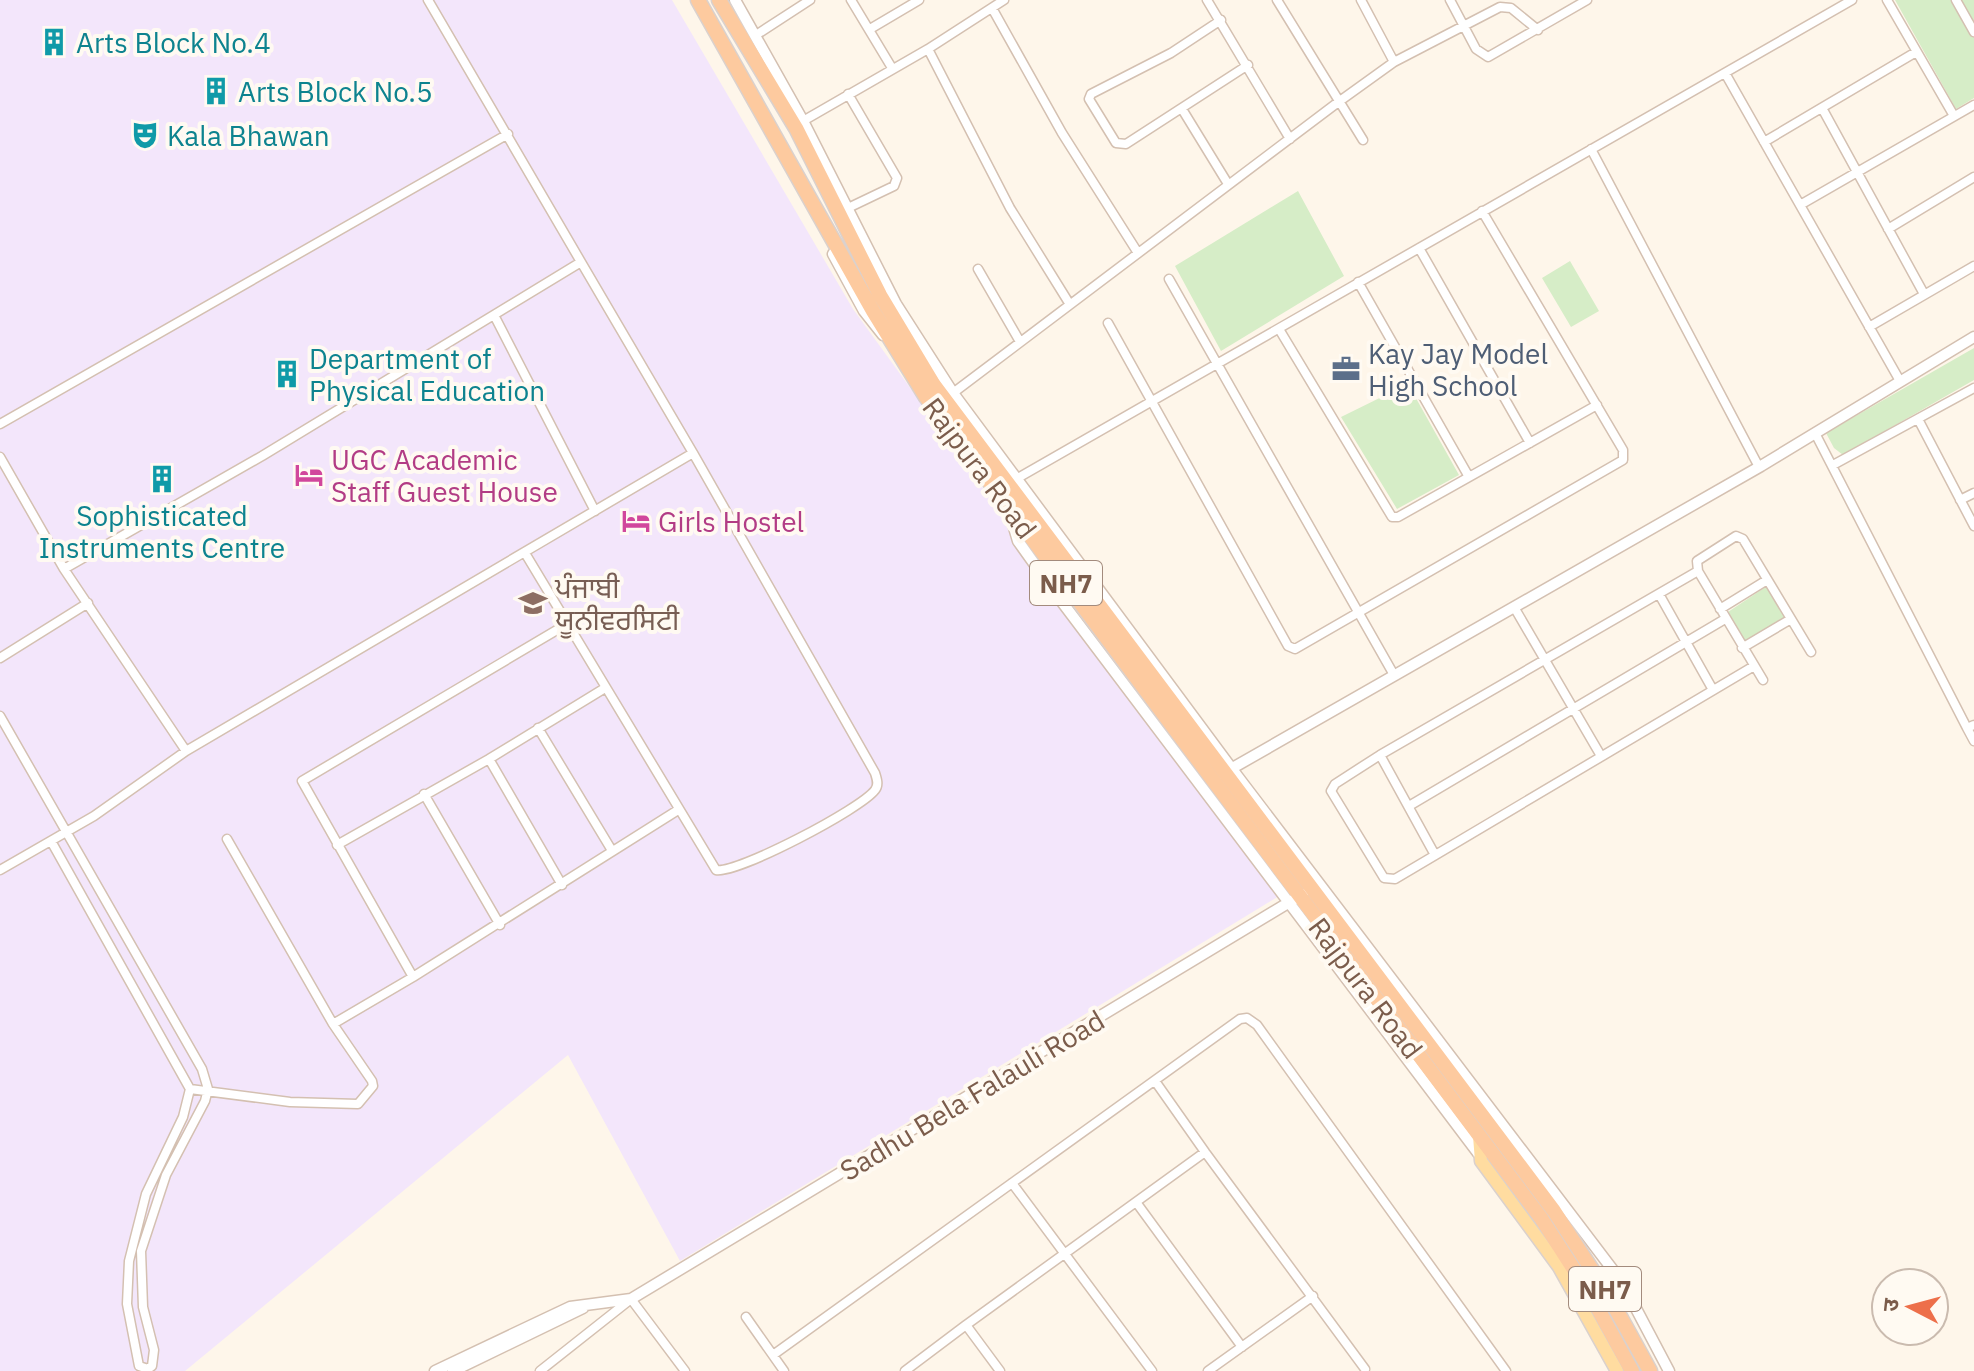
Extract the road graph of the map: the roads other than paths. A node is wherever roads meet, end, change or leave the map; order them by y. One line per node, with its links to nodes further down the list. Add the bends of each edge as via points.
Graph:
1 (428, 0): 38 (street)
2 (691, 0): 66 (street, via 864,311)
3 (698, 0): 66 (highway, Rajpura Road / NH7)
4 (719, 0): 57 (highway, Rajpura Road / NH7)
5 (735, 0): 24 (street)
6 (810, 0): 24 (street)
7 (851, 0): 21 (street)
8 (919, 0): 21 (street)
9 (1004, 0): 18 (street)
10 (1207, 0): 19 (street)
11 (1277, 0): 32 (street)
12 (1361, 0): 27 (street)
13 (1450, 0): 20 (street)
14 (1587, 0): 22 (street)
15 (1852, 0): 30 (street)
16 (1887, 0): 26 (street)
17 (1956, 0): 23 (street)
18 (992, 8): 25 (street); 51 (street)
19 (1221, 20): 28 (street); 35 (street, via 1171,53 1096,89 1089,99 1120,145)
20 (1463, 26): 22 (street, via 1505,6); 22 (street, via 1476,49 1488,57); 27 (street)
21 (870, 29): 29 (street)
22 (1538, 30)
23 (1974, 32)
24 (756, 35): 37 (street)
25 (928, 49): 29 (street); 59 (street, via 1010,208)
26 (1916, 52): 34 (street); 36 (street)
27 (1394, 62): 32 (street)
28 (1248, 65): 35 (street); 39 (street)
29 (892, 68): 31 (street)
30 (1725, 73): 41 (street); 42 (street)
31 (848, 94): 37 (street); 47 (street, via 897,178 894,186)
32 (1337, 103): 39 (street); 40 (street)
33 (1974, 105): 36 (street)
34 (1822, 108): 41 (street); 43 (street)
35 (1182, 109): 45 (street)
36 (1954, 116): 43 (street)
37 (803, 121): 47 (street)
38 (508, 134): 52 (street); 74 (street)
39 (1290, 139): 45 (street)
40 (1363, 140)
41 (1764, 142): 46 (street)
42 (1591, 149): 48 (street); 80 (street)
43 (1857, 172): 46 (street); 49 (street)
44 (1974, 177): 49 (street)
45 (1228, 184): 51 (street)
46 (1800, 205): 62 (street)
47 (848, 208): 57 (street)
48 (1482, 211): 50 (street); 72 (street)
49 (1888, 229): 58 (street)
50 (1419, 248): 56 (street); 76 (street)
51 (1138, 253): 59 (street)
52 (581, 262): 60 (street); 77 (street)
53 (1974, 266): 58 (street)
54 (978, 269): 65 (street)
55 (1169, 279): 67 (street)
56 (1358, 282): 63 (street); 81 (street)
57 (884, 291): 70 (street); 119 (highway, Rajpura Road / NH7, via 934,385)
58 (1924, 294): 62 (street)
59 (1069, 303): 65 (street)
60 (494, 315): 86 (street); 89 (street)
61 (1108, 323): 71 (street)
62 (1869, 327): 68 (street)
63 (1279, 329): 67 (street); 81 (street, via 1389,515 1398,517)
64 (1974, 337): 68 (street)
65 (1019, 340): 70 (street)
66 (897, 352): 85 (highway, Rajpura Road / NH7)
67 (1218, 362): 71 (street); 96 (street)
68 (1900, 381): 75 (street)
69 (1974, 388): 73 (street)
70 (953, 393): 82 (street)
71 (1152, 399): 82 (street); 96 (street, via 1289,648)
72 (1597, 405): 76 (street); 96 (street, via 1623,450 1623,460)
73 (1918, 419): 79 (street); 84 (street)
74 (0, 424)
75 (1815, 433): 79 (street); 80 (street)
76 (1530, 443): 81 (street)
77 (693, 453): 86 (street); 122 (street, via 878,780 873,792 850,808 728,871 712,866)
78 (0, 457): 89 (street)
79 (1833, 465): 112 (street)
80 (1759, 467): 94 (street)
81 (1469, 477)
82 (1016, 479): 119 (street)
83 (1974, 493): 84 (street)
84 (1960, 500): 87 (street)
85 (1008, 506): 119 (highway, Rajpura Road / NH7); 131 (street, via 1018,541)
86 (595, 511): 88 (street)
87 (1974, 526)
88 (525, 553): 99 (street); 115 (street)
89 (64, 569): 93 (street)
90 (1698, 571): 91 (street, via 1697,561 1736,536); 92 (street); 95 (street)
91 (1767, 580): 95 (street); 98 (street)
92 (1659, 594): 100 (street); 104 (street)
93 (88, 603): 103 (street); 115 (street)
94 (1514, 607): 104 (street); 106 (street)
95 (1720, 609): 97 (street)
96 (1359, 612): 106 (street)
97 (1725, 619): 100 (street); 101 (street)
98 (1791, 619): 101 (street); 102 (street)
99 (567, 624): 108 (street); 126 (street, via 302,781)
100 (1685, 642): 109 (street); 110 (street)
101 (1742, 648): 105 (street)
102 (1811, 652)
103 (0, 658)
104 (1545, 661): 110 (street); 116 (street)
105 (1754, 666): 107 (street); 109 (street)
106 (1394, 675): 119 (street)
107 (1763, 680)
108 (605, 688): 113 (street); 122 (street)
109 (1713, 690): 117 (street)
110 (1572, 707): 117 (street); 121 (street)
111 (0, 716): 123 (street)
112 (1971, 726): 114 (street)
113 (538, 728): 118 (street); 127 (street)
114 (1974, 741)
115 (186, 751): 123 (street)
116 (1380, 755): 121 (street); 128 (street, via 1335,784 1332,794 1387,880)
117 (1601, 756): 128 (street)
118 (489, 759): 120 (street); 130 (street)
119 (1223, 774): 131 (highway, Rajpura Road / NH7); 166 (street, via 1622,1282)
120 (424, 794): 126 (street); 132 (street)
121 (1409, 806): 128 (street)
122 (678, 810): 127 (street)
123 (68, 830): 125 (street); 137 (street, via 202,1069)
124 (227, 839): 134 (street)
125 (51, 841): 129 (street); 136 (street)
126 (337, 845): 133 (street)
127 (611, 849): 130 (street)
128 (1435, 855)
129 (0, 870)
130 (562, 885): 132 (street)
131 (1299, 896): 138 (highway, Rajpura Road / NH7); 140 (street); 143 (highway, NH7); 146 (street, Sadhu Bela Falauli Road)
132 (500, 925): 133 (street)
133 (413, 977): 134 (street)
134 (333, 1024): 137 (street, via 372,1081 358,1104 290,1102)
135 (1155, 1081): 139 (street); 141 (street); 162 (street, via 1240,1019 1254,1022)
136 (190, 1089): 137 (street); 137 (street, via 183,1117 146,1194 129,1261 127,1304 143,1369 152,1366 154,1350 140,1280 147,1225)
137 (208, 1089)
138 (1479, 1136): 140 (main road); 143 (highway, NH7)
139 (1205, 1152): 142 (street); 145 (street)
140 (1478, 1153): 163 (main road, via 1559,1267)
141 (1012, 1183): 144 (street); 151 (street)
142 (1136, 1202): 144 (street); 150 (street)
143 (1547, 1214): 164 (highway, NH7); 165 (highway, NH7, via 1607,1293)
144 (1065, 1253): 148 (street); 160 (street)
145 (1313, 1296): 150 (street); 152 (street)
146 (631, 1299): 149 (street, via 585,1306); 155 (street); 156 (street)
147 (746, 1317): 151 (street)
148 (966, 1325): 158 (street); 159 (street)
149 (503, 1344): 153 (street); 154 (street)
150 (1242, 1347): 161 (street)
151 (773, 1355): 157 (street)
152 (1364, 1370)
153 (435, 1371)
154 (453, 1371)
155 (540, 1371)
156 (685, 1371)
157 (784, 1371)
158 (905, 1371)
159 (1000, 1371)
160 (1152, 1371)
161 (1208, 1371)
162 (1506, 1371)
163 (1617, 1371)
164 (1632, 1371)
165 (1650, 1371)
166 (1669, 1371)

